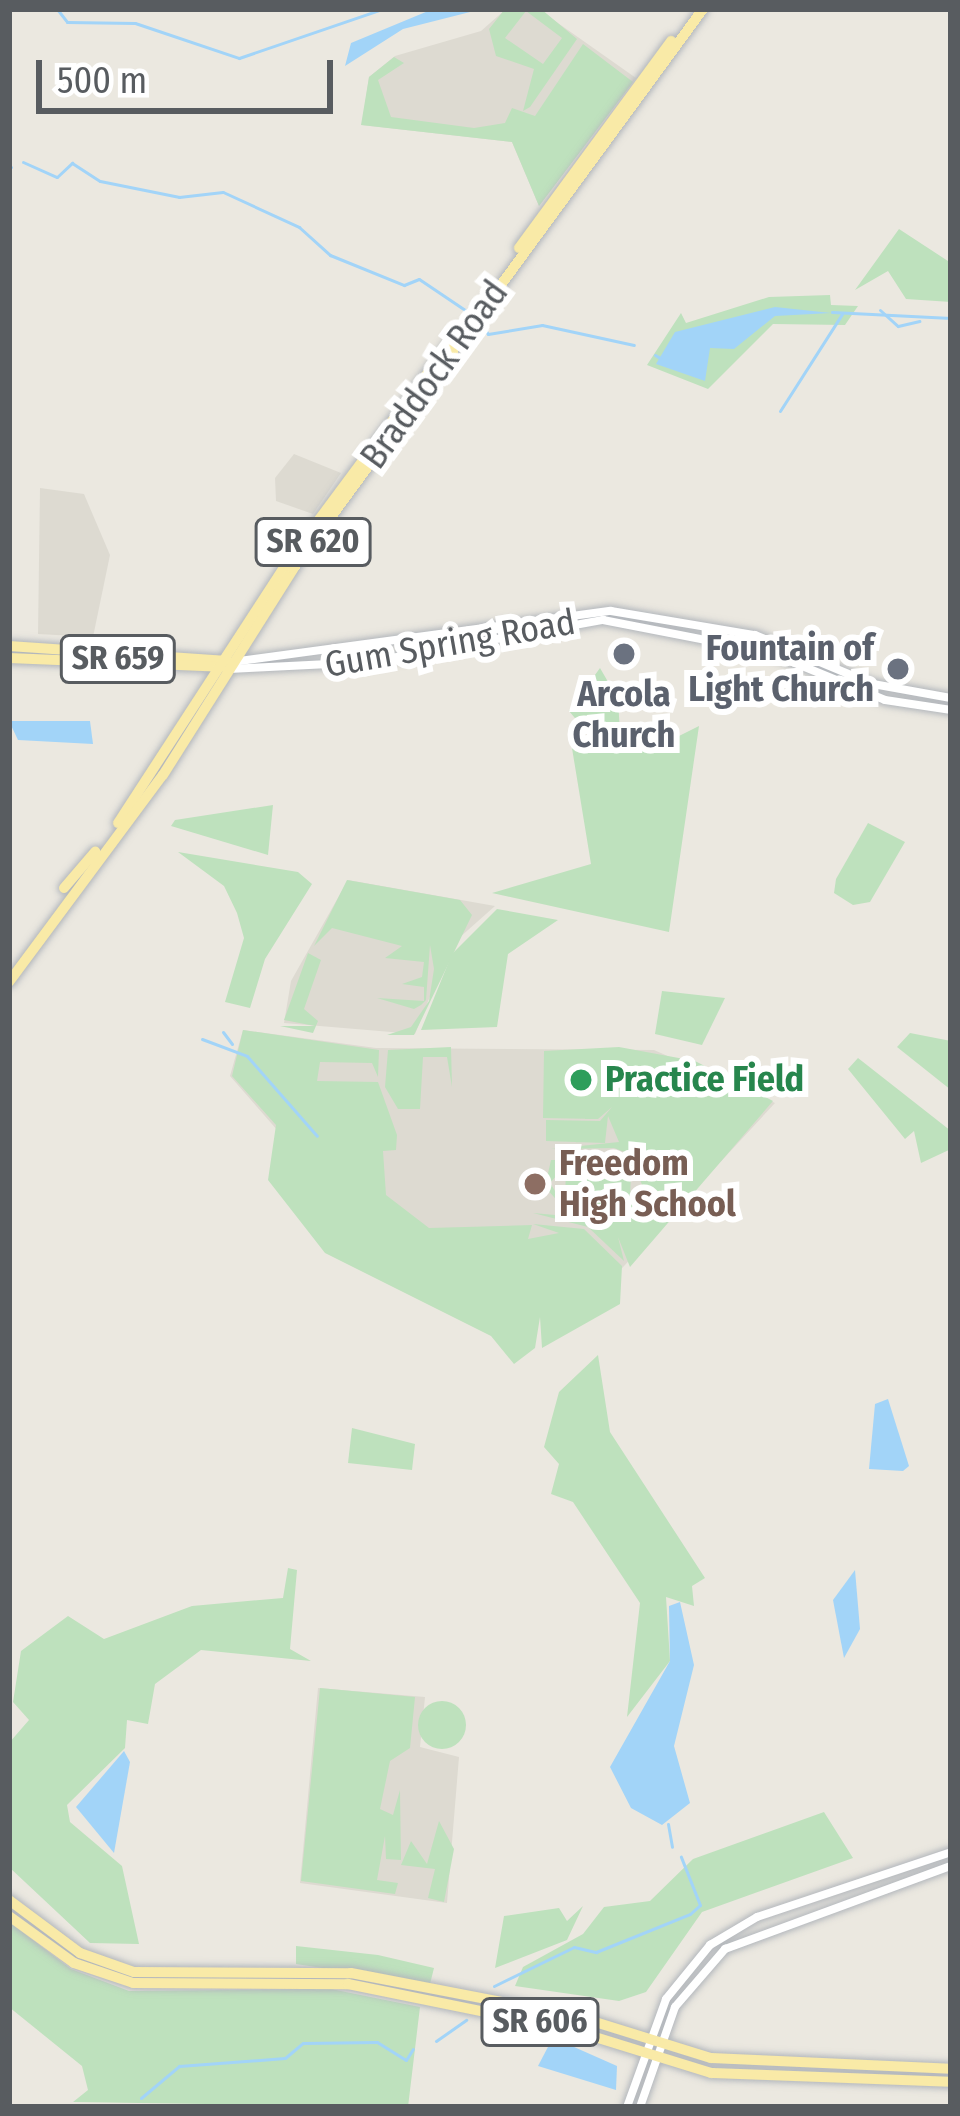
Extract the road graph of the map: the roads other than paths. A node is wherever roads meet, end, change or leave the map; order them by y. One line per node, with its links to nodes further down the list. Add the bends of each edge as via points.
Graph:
1 (699, 9): 2 (main road, Braddock Road / SR 620); 3 (main road, Braddock Road / SR 620)
2 (502, 272): 3 (main road); 4 (main road, Braddock Road)
3 (472, 326): 5 (main road, Braddock Road / SR 620)
4 (329, 503): 5 (main road); 6 (main road, Braddock Road)
5 (315, 539): 7 (main road, Braddock Road / SR 620)
6 (286, 564): 7 (main road); 10 (main road, Braddock Road)
7 (273, 599): 10 (main road, Braddock Road / SR 620)
8 (9, 646): 10 (main road, Gum Spring Road / SR 659)
9 (9, 658): 10 (main road, Gum Spring Road / SR 659)
10 (225, 664): 11 (main road, Gum Spring Road / SR 659, via 611,611 755,635 873,684); 12 (main road, Gum Spring Road / SR 659, via 369,662 603,620 768,652 870,695); 13 (main road, Braddock Road / SR 620); 14 (main road, Braddock Road / SR 620)
11 (951, 698)
12 (951, 710)
13 (160, 759): 14 (main road); 15 (main road, Braddock Road / SR 620)
14 (134, 814): 16 (main road, Braddock Road / SR 620)
15 (9, 970)
16 (9, 982)
17 (951, 1852): 19 (main road)
18 (951, 1866): 21 (main road)
19 (911, 1872): 20 (main road); 21 (main road)
20 (879, 1882): 23 (main road); 26 (main road, via 721,1937 680,1976)
21 (882, 1893): 23 (main road)
22 (9, 1900): 25 (main road, SR 606, via 80,1953 134,1972 330,1971)
23 (853, 1901): 26 (main road, via 725,1949 688,1986)
24 (9, 1916): 25 (main road, via 74,1963 133,1983 326,1982)
25 (435, 1995): 26 (main road, SR 606); 27 (main road, SR 606)
26 (656, 2042): 27 (main road); 28 (main road, SR 606)
27 (651, 2055): 30 (main road, SR 606, via 724,2075); 32 (main road); 33 (main road)
28 (785, 2062): 29 (main road, SR 606); 30 (main road)
29 (951, 2068)
30 (799, 2075): 31 (main road, SR 606)
31 (951, 2082)
32 (627, 2107)
33 (640, 2107)

